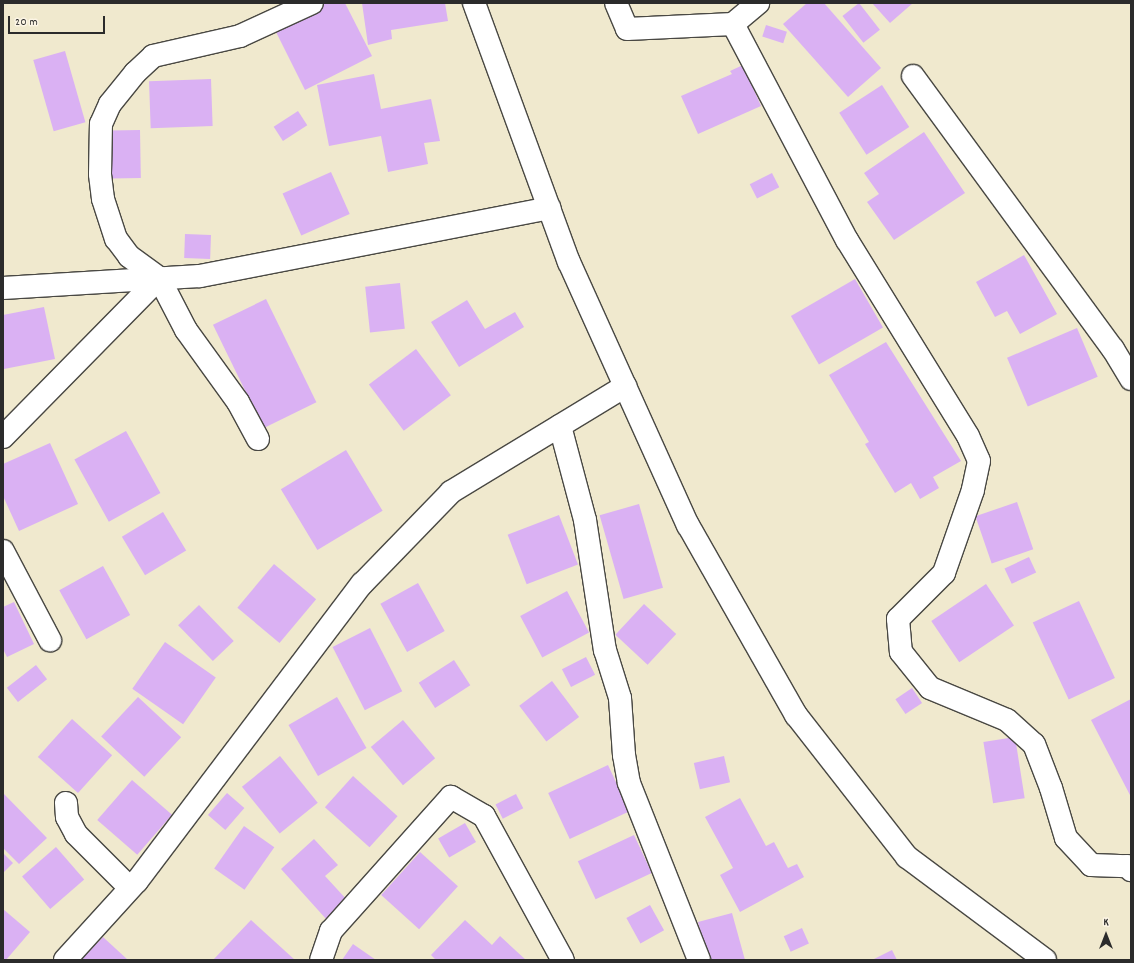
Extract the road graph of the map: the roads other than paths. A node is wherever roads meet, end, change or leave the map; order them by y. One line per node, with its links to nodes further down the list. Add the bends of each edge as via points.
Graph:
1 (312, 3): 8 (street, via 240,36 153,56 134,73 110,104 101,124 100,174 103,199 116,239 129,256)
2 (474, 3): 7 (street)
3 (616, 3): 5 (street, via 627,29)
4 (758, 3): 5 (street)
5 (733, 24): 18 (street, via 847,240 968,436 979,461 973,490 944,573 898,619 901,652 930,688 1007,720 1034,744 1066,838 1091,865 1127,866)
6 (913, 76): 10 (street, via 1113,348)
7 (550, 208): 8 (street, via 200,276); 11 (street, via 569,262)
8 (159, 278): 9 (street); 13 (street); 14 (street, via 186,330 238,402)
9 (3, 288)
10 (1131, 379)
11 (625, 386): 12 (street); 24 (street, via 688,525 796,715 907,857)
12 (560, 426): 19 (street, via 451,492 362,584); 23 (street, via 585,520 605,650 620,698 624,755 629,783)
13 (3, 437)
14 (258, 439)
15 (3, 551): 16 (street)
16 (50, 640)
17 (66, 803): 19 (street, via 67,817 76,834)
18 (1131, 870)
19 (130, 888): 20 (street)
20 (65, 960)
21 (321, 960): 22 (street, via 331,931 451,797 484,816)
22 (563, 960)
23 (699, 960)
24 (1045, 960)

